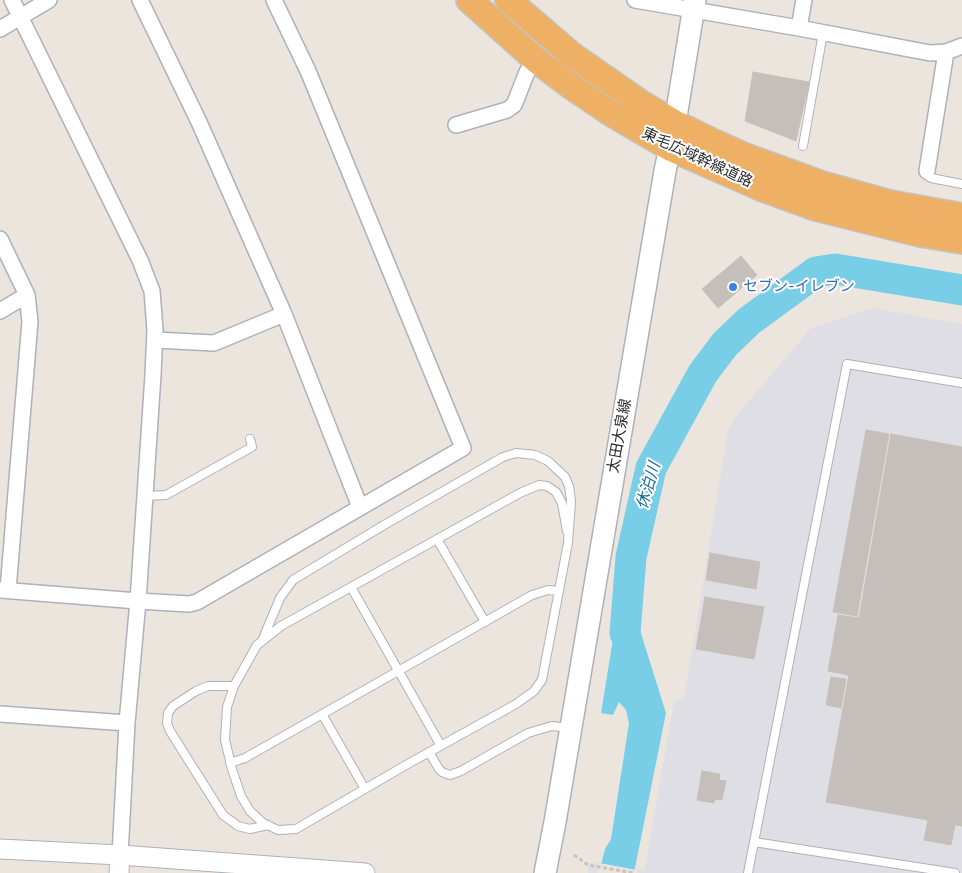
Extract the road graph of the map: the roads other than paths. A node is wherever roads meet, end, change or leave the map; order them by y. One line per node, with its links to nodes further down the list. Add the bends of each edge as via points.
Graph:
1 (12, 0): 10 (street)
2 (49, 0): 10 (street)
3 (140, 0): 28 (street, via 199,122)
4 (274, 0): 33 (street, via 308,71 463,448)
5 (469, 0): 16 (highway, 東毛広域幹線道路)
6 (635, 0): 9 (street)
7 (804, 0): 11 (street)
8 (518, 4): 17 (highway, 東毛広域幹線道路, via 572,55)
9 (694, 5): 11 (street); 17 (main road, 太田大泉線)
10 (21, 17): 12 (street); 29 (street, via 140,260 152,291)
11 (799, 28): 13 (street)
12 (0, 29)
13 (823, 33): 15 (street, via 930,53); 19 (lane)
14 (962, 46): 15 (street)
15 (946, 52): 21 (street)
16 (536, 60): 18 (street, via 527,72 514,105 508,110); 20 (highway, 東毛広域幹線道路, via 612,114)
17 (675, 124): 20 (main road, 太田大泉線); 23 (highway, 東毛広域幹線道路, via 745,156 822,184 890,203)
18 (456, 125)
19 (803, 146)
20 (670, 148): 25 (highway, 東毛広域幹線道路, via 816,208); 47 (main road, 太田大泉線)
21 (927, 171): 22 (lane, via 931,178)
22 (962, 184)
23 (962, 216)
24 (0, 239): 26 (street)
25 (962, 241)
26 (27, 295): 27 (street); 37 (street, via 30,321)
27 (0, 311)
28 (284, 314): 29 (street, via 214,344); 33 (street)
29 (155, 340): 32 (street)
30 (962, 383): 53 (lane, via 847,364)
31 (250, 439): 32 (lane, via 252,447 166,495)
32 (145, 496): 39 (street)
33 (360, 507): 39 (street, via 197,602)
34 (567, 531): 35 (lane, via 562,503 556,492 539,485); 38 (lane, via 568,543); 41 (lane, via 571,501 569,486 558,469 535,455 516,453 503,457 293,580 280,598)
35 (437, 539): 36 (lane); 40 (lane)
36 (351, 587): 41 (lane, via 281,626); 42 (lane)
37 (4, 590): 39 (street)
38 (558, 592): 40 (lane, via 548,590 532,595); 48 (lane, via 542,680 534,692)
39 (138, 601): 46 (street)
40 (485, 622): 42 (lane)
41 (262, 641): 43 (lane)
42 (398, 671): 45 (lane); 48 (lane)
43 (234, 686): 50 (lane, via 227,707 225,740); 52 (lane, via 208,686 196,691 173,706 168,712 167,723 224,815 238,826 250,829)
44 (0, 714): 46 (street)
45 (322, 714): 50 (lane); 51 (lane)
46 (127, 723): 55 (street)
47 (570, 728): 49 (lane, via 552,726 528,733 450,775 439,769); 57 (main road, 太田大泉線)
48 (441, 746): 49 (lane)
49 (429, 752): 51 (lane)
50 (230, 763): 52 (lane, via 241,796 250,811)
51 (365, 789): 52 (lane, via 296,829 278,830)
52 (268, 825)
53 (754, 842): 58 (lane); 59 (lane)
54 (0, 849): 55 (street)
55 (120, 864): 56 (street)
56 (365, 873)
57 (545, 873)
58 (748, 873)
59 (955, 873)

